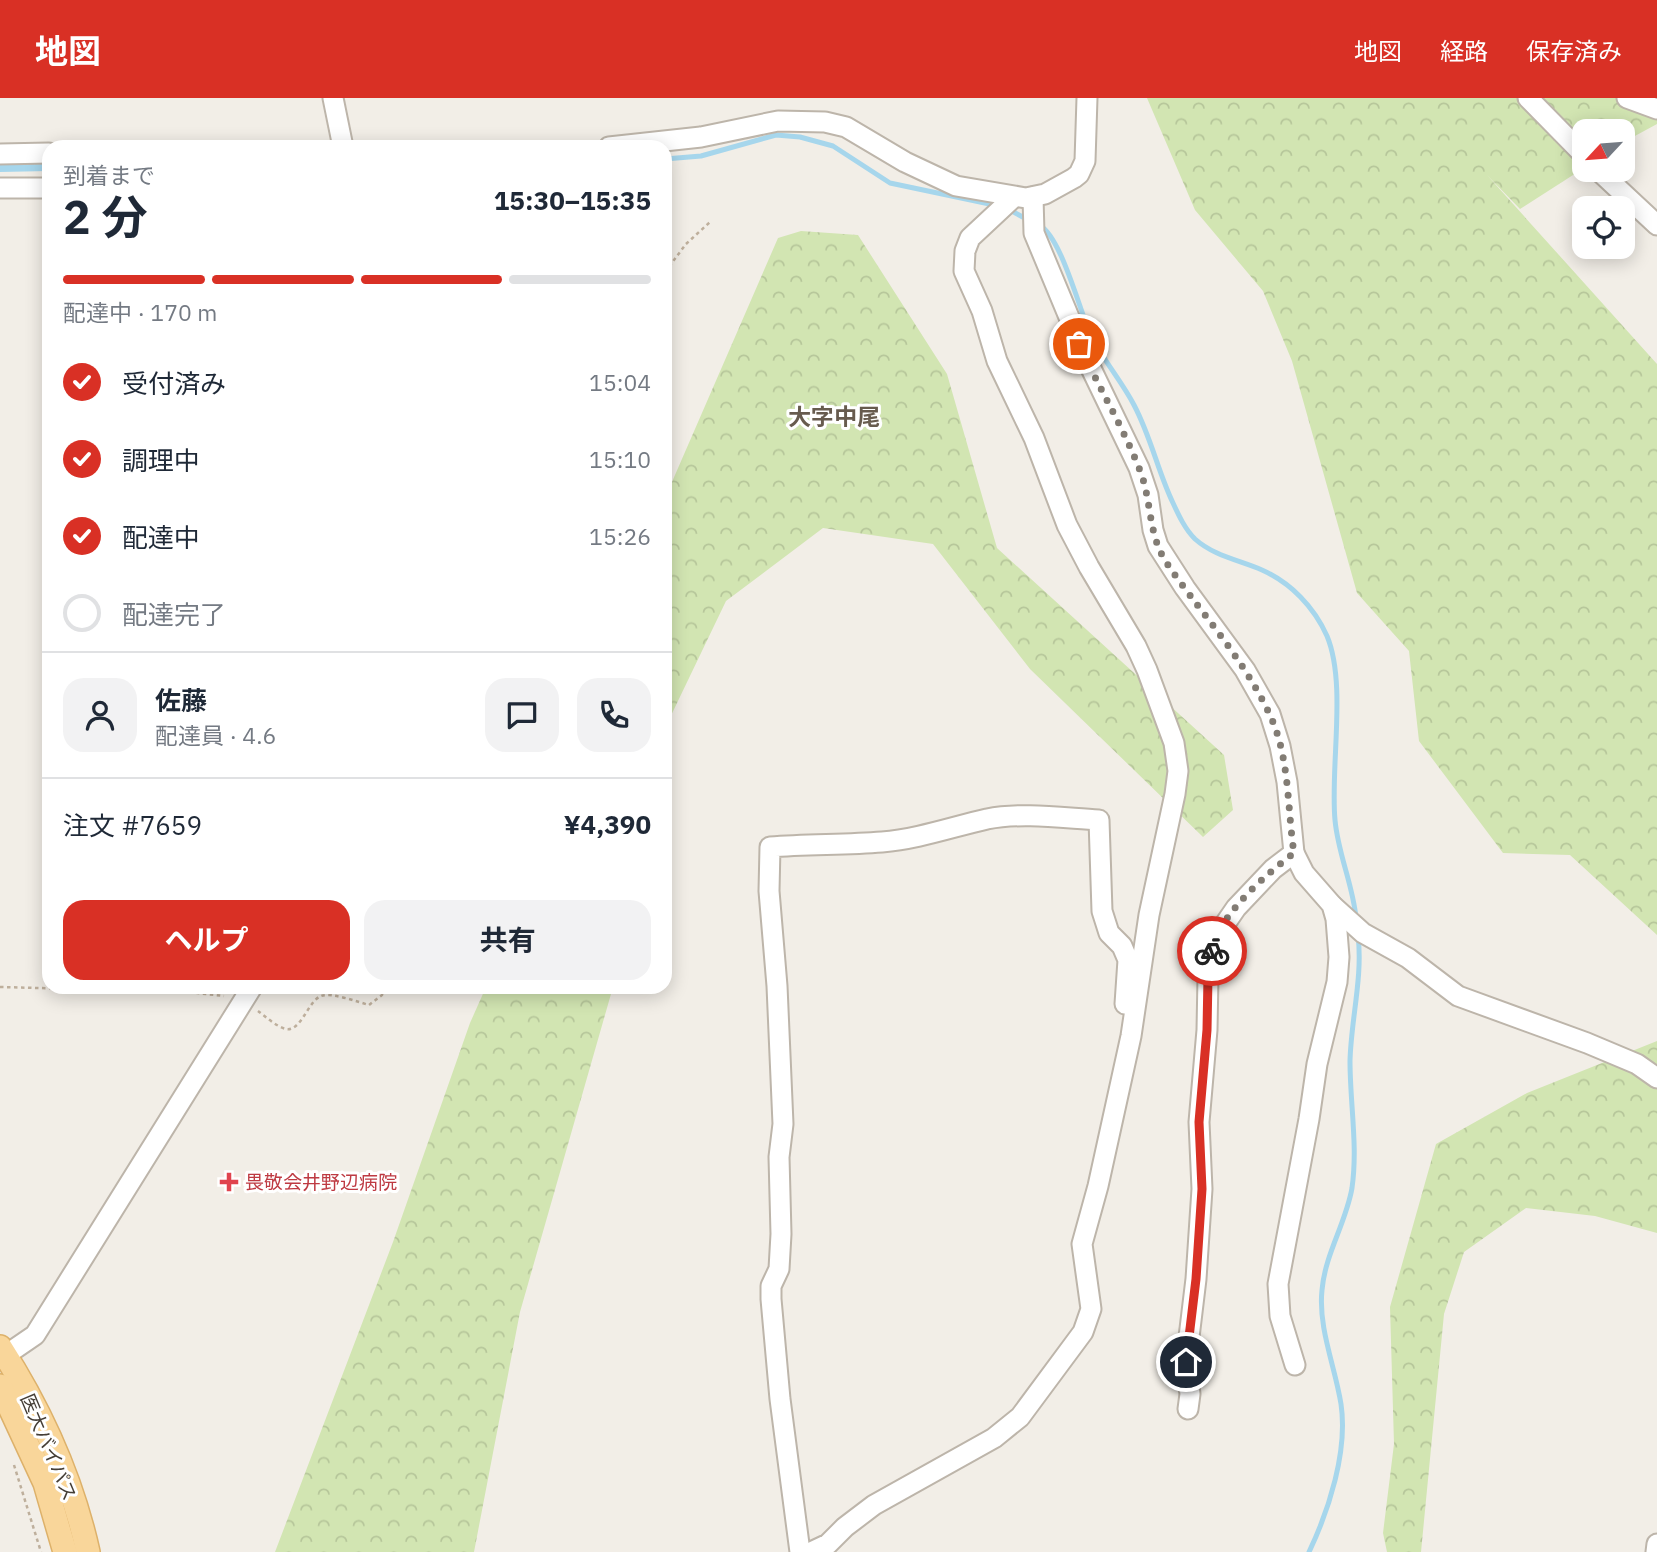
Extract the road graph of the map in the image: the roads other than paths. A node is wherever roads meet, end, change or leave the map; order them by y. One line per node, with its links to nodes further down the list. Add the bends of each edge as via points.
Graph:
1 (333, 98): 6 (street)
2 (1087, 98): 14 (street, via 1082,168 1074,178 1045,194)
3 (1528, 98): 8 (street)
4 (1627, 98): 5 (street)
5 (1657, 109)
6 (342, 140)
7 (672, 141): 14 (street, via 778,121 825,122 846,127 942,181)
8 (1572, 143)
9 (42, 153): 10 (street)
10 (0, 154)
11 (1611, 182): 15 (street)
12 (0, 188): 13 (street)
13 (42, 188)
14 (1023, 197): 16 (street, via 1086,358 1139,468 1158,546 1245,670 1270,714 1287,782); 19 (street, via 970,238 964,271 1067,525 1147,670 1177,758 1175,794 1149,915)
15 (1657, 225)
16 (1294, 853): 17 (street, via 1304,873); 24 (street, via 1236,908 1214,940 1199,1122 1202,1189 1186,1362)
17 (1332, 905): 20 (street, via 1363,933 1408,958 1458,996 1587,1043 1637,1064); 22 (street, via 1339,966 1278,1284 1280,1316)
18 (248, 994): 21 (street, via 35,1335)
19 (1131, 1036): 28 (street, via 1125,1017 1128,960 1109,933 1102,911 1100,820 989,819 882,842 770,847 783,1125 779,1269 771,1299); 29 (street, via 1082,1244 1091,1309 1083,1332 1020,1417 993,1438 874,1505 828,1544)
20 (1657, 1078)
21 (2, 1354): 27 (main road, 医大バイパス, via 58,1460)
22 (1295, 1365)
23 (0, 1386): 26 (main road, 医大バイパス, via 45,1483)
24 (1188, 1409)
25 (1657, 1544): 30 (street)
26 (65, 1552)
27 (88, 1552)
28 (800, 1552)
29 (811, 1552)
30 (1656, 1552)

